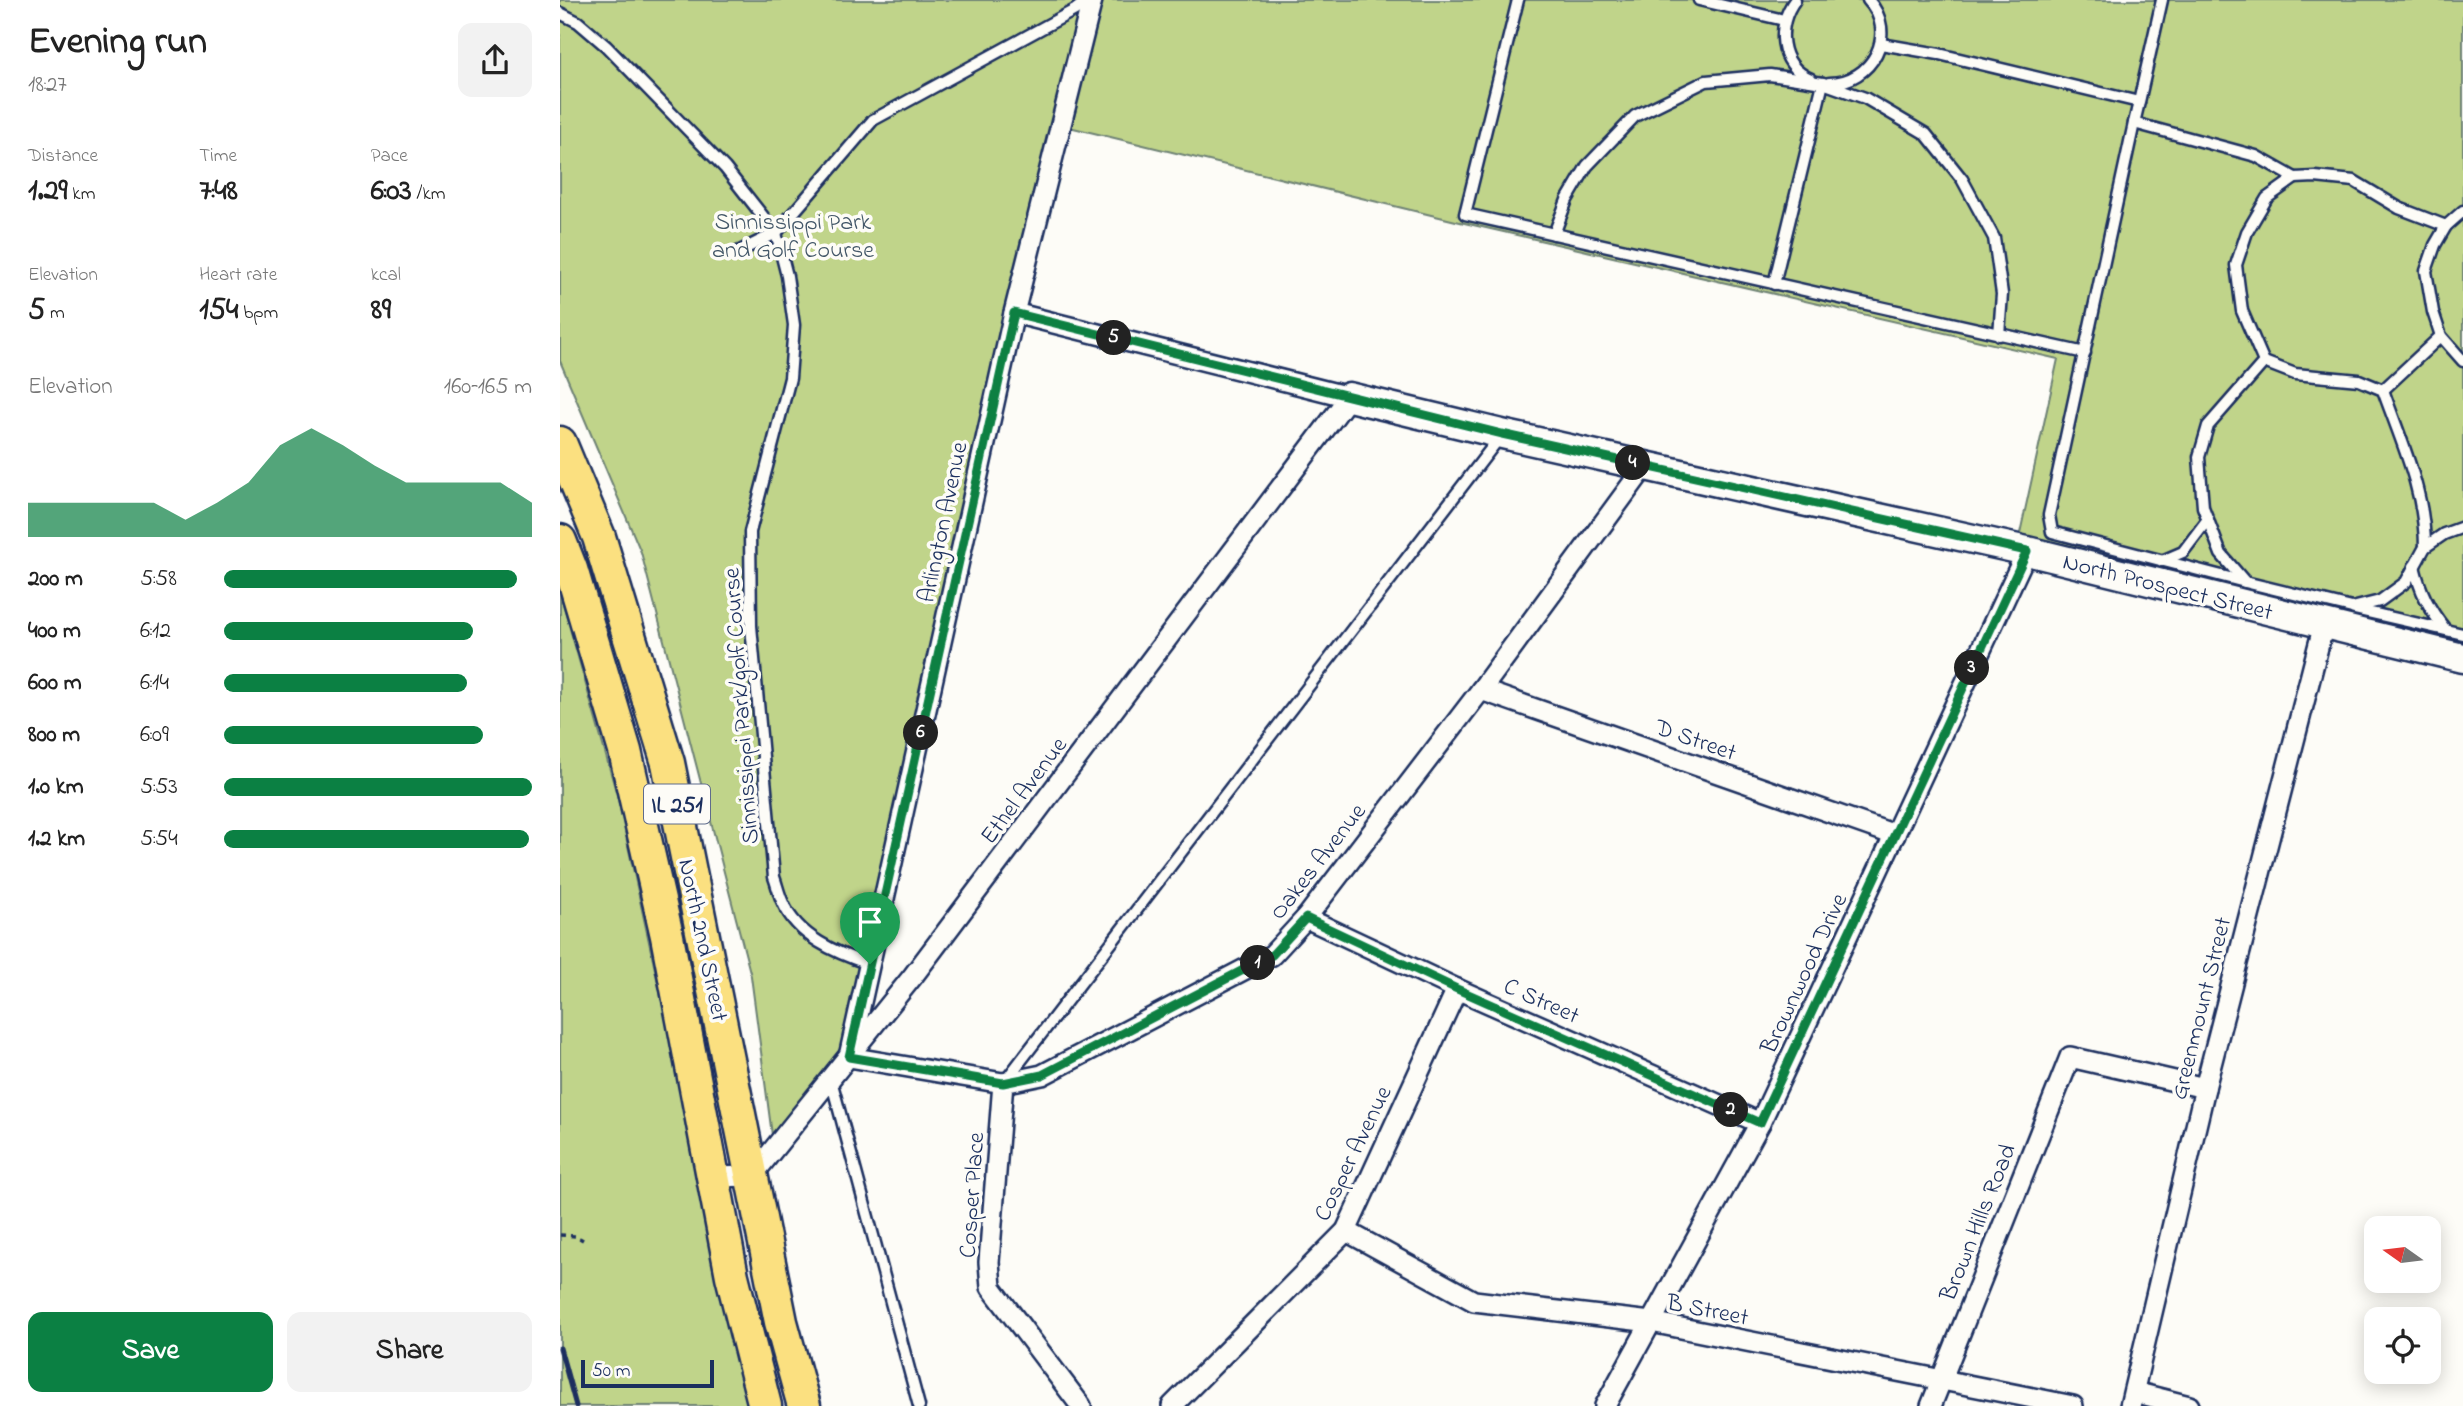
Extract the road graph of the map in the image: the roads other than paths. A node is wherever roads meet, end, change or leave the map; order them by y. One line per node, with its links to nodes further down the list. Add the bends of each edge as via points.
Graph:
1 (1090, 0): 16 (lane, via 873,120); 20 (street, Arlington Avenue)
2 (1518, 0): 17 (lane, via 1465,214)
3 (1699, 0): 8 (lane)
4 (1795, 0): 8 (lane)
5 (1868, 0): 9 (lane, via 1876,8)
6 (2162, 0): 11 (lane)
7 (560, 13): 16 (lane, Sinnissippi Park/golf Course, via 606,46 725,168)
8 (1784, 20): 10 (lane, via 1783,44 1788,58 1799,72)
9 (1881, 44): 10 (lane, via 1863,73 1841,83); 11 (lane)
10 (1823, 83): 17 (lane, via 1770,75 1706,81 1635,116 1587,166); 19 (lane); 21 (lane, via 1865,98 1926,134 1962,179 1994,238 2002,294)
11 (2139, 102): 12 (lane)
12 (2134, 123): 13 (lane, via 2256,156); 23 (lane)
13 (2295, 178): 15 (lane, via 2354,181 2399,208); 25 (lane, via 2267,198 2247,232 2236,265 2242,311)
14 (2463, 211): 15 (lane)
15 (2446, 226): 22 (lane, via 2426,271)
16 (776, 233): 18 (lane); 47 (lane, Sinnissippi Park/golf Course, via 788,276 794,325 790,378 750,532 751,626 774,877 794,922 841,955)
17 (1554, 234): 19 (lane)
18 (732, 255)
19 (1774, 284): 21 (lane)
20 (1014, 313): 27 (street, North Prospect Street); 47 (street, Arlington Avenue)
21 (1999, 335): 23 (lane)
22 (2441, 336): 24 (lane); 26 (lane)
23 (2085, 353): 36 (lane, via 2049,515 2052,532)
24 (2463, 361)
25 (2264, 362): 26 (lane, via 2295,374 2359,380); 31 (lane, via 2208,426 2199,457)
26 (2383, 390): 34 (lane, via 2406,449 2425,528)
27 (1349, 397): 28 (street, North Prospect Street); 49 (street, Ethel Avenue)
28 (1502, 434): 30 (street, North Prospect Street); 51 (lane)
29 (560, 443): 54 (main road, North 2nd Street / IL 251, via 599,537 668,764)
30 (1646, 466): 35 (street, North Prospect Street); 44 (street, Oakes Avenue)
31 (2208, 519): 36 (lane, via 2183,552); 38 (lane, via 2221,554)
32 (2463, 527): 34 (lane)
33 (560, 541): 55 (main road, North 2nd Street / IL 251, via 625,751 667,936)
34 (2425, 547): 37 (lane)
35 (2027, 551): 40 (street, North Prospect Street); 45 (street, Brownwood Drive)
36 (2162, 561): 38 (lane)
37 (2414, 566): 39 (lane, via 2406,582 2380,601); 41 (lane, via 2428,608)
38 (2245, 582): 39 (lane)
39 (2351, 608): 41 (lane)
40 (2324, 624): 43 (street, North Prospect Street); 52 (street, Greenmount Street)
41 (2445, 629): 42 (lane)
42 (2463, 634)
43 (2463, 658)
44 (1481, 690): 45 (street, D Street); 46 (street, Oakes Avenue)
45 (1895, 835): 53 (street, Brownwood Drive)
46 (1306, 918): 48 (street, C Street); 51 (street, Oakes Avenue, via 1272,955 1042,1075)
47 (870, 964): 49 (street, Arlington Avenue)
48 (1457, 989): 53 (street, C Street); 56 (street, Cosper Avenue)
49 (849, 1057): 50 (street, Ethel Avenue); 51 (street, Oakes Avenue)
50 (831, 1080): 54 (street, Ethel Avenue); 62 (lane)
51 (1003, 1083): 63 (street, Cosper Place, via 991,1287)
52 (2204, 1088): 58 (street, Brown Hills Road, via 2070,1057); 59 (street, Greenmount Street)
53 (1760, 1123): 57 (street, Brownwood Drive)
54 (752, 1176): 55 (street); 61 (main road, North 2nd Street / IL 251, via 781,1322)
55 (713, 1177): 60 (main road, North 2nd Street / IL 251)
56 (1346, 1231): 57 (street, B Street, via 1474,1301); 64 (street, Cosper Avenue)
57 (1651, 1322): 58 (street, B Street); 65 (street, Brownwood Drive)
58 (1941, 1379): 66 (street, Brown Hills Road); 67 (street, B Street)
59 (2132, 1399): 68 (street)
60 (765, 1406)
61 (804, 1406)
62 (919, 1406)
63 (1081, 1406)
64 (1172, 1406)
65 (1605, 1406)
66 (1931, 1406)
67 (2073, 1406)
68 (2189, 1406)

